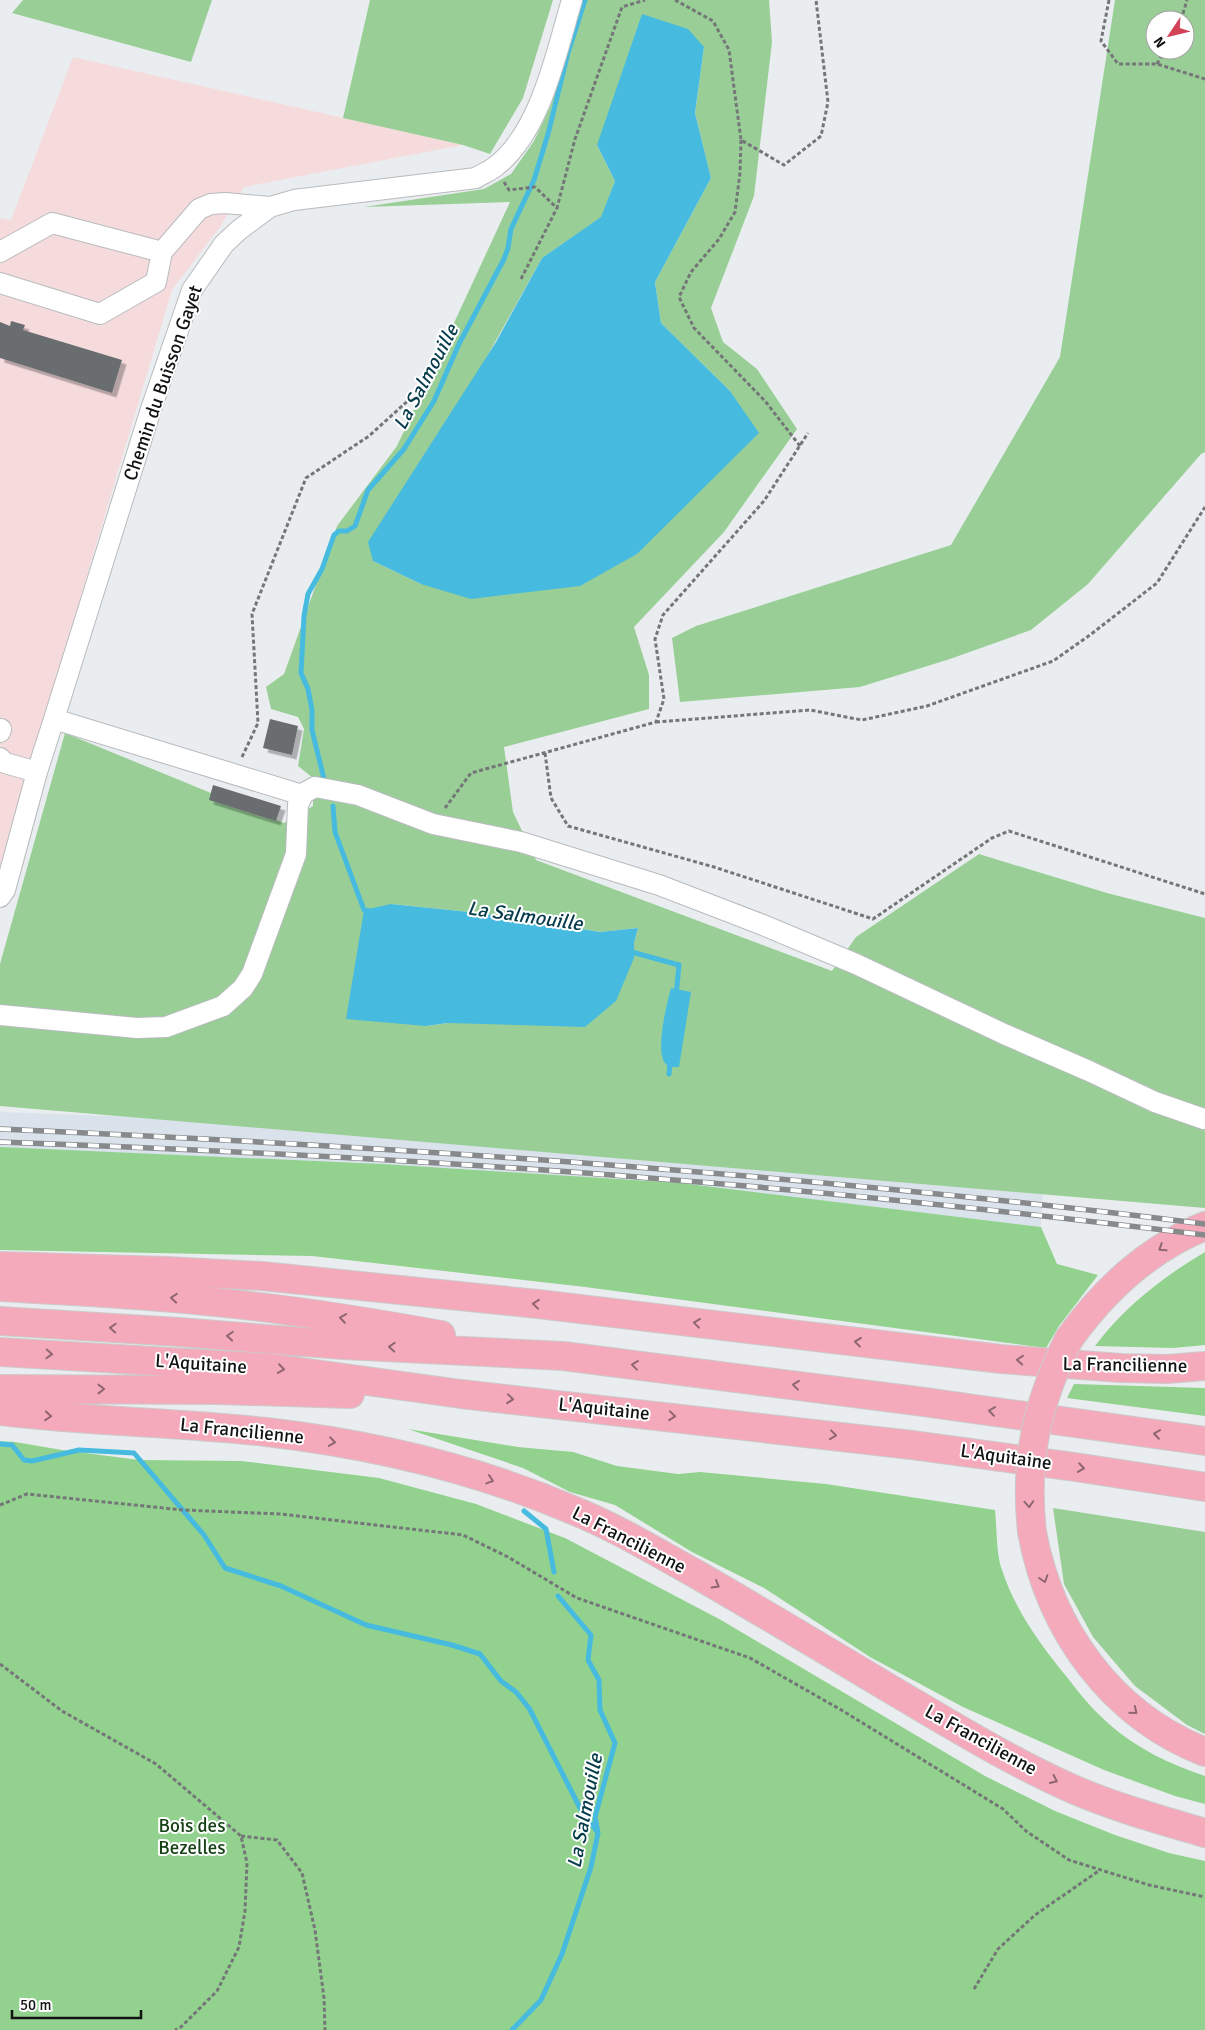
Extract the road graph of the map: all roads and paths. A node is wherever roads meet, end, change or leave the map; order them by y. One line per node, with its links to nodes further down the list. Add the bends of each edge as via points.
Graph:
1 (572, 0): 10 (street, Chemin du Buisson Gayet, via 531,122 519,142)
2 (645, 0): 12 (path, via 622,7 574,139)
3 (675, 0): 9 (path, via 713,21 730,50)
4 (816, 0): 9 (path, via 828,102 821,136 784,165)
5 (1109, 0): 7 (path, via 1102,41 1118,64)
6 (1159, 60): 7 (path)
7 (1157, 64): 8 (path)
8 (1205, 79)
9 (741, 140): 19 (path, via 735,212 719,239 691,272 679,298 694,328 765,401)
10 (496, 166): 11 (street, Chemin du Buisson Gayet, via 476,178 294,200); 12 (path, via 508,190 535,187)
11 (270, 207): 14 (street, via 211,204 199,209); 21 (street, Chemin du Buisson Gayet, via 224,244 192,290 151,409)
12 (557, 208): 15 (path)
13 (0, 252): 14 (street, via 52,223)
14 (162, 252): 16 (street, via 156,282 100,314)
15 (521, 279)
16 (0, 283)
17 (412, 396): 26 (path, via 369,436 306,478 252,614 258,723)
18 (808, 433): 19 (path)
19 (800, 446): 22 (path, via 764,501 663,615 655,639 664,699)
20 (1205, 507): 22 (path, via 1157,583 1053,660 927,706 862,720 810,710)
21 (54, 719): 25 (street, Chemin du Buisson Gayet); 26 (street)
22 (656, 722): 23 (path)
23 (545, 753): 28 (path, via 471,773); 29 (path, via 551,798 568,826 873,919 992,838 1010,831)
24 (0, 758): 25 (street, via 5,763)
25 (37, 772): 30 (street, Chemin du Buisson Gayet, via 5,890)
26 (234, 774): 27 (street)
27 (302, 794): 28 (street, via 314,788 358,795); 31 (street, via 298,804 296,854 252,974 243,988 222,1006 166,1028)
28 (433, 824): 32 (street, via 521,842 667,888 856,964 1155,1102)
29 (1205, 894)
30 (0, 897)
31 (0, 1015)
32 (1204, 1119)
33 (1205, 1226): 47 (highway, one-way to 47, bridge, via 1162,1247 1129,1272 1097,1302 1069,1339 1046,1391 1034,1434 1028,1494 1039,1565 1053,1604 1071,1639 1096,1673 1122,1700 1151,1724)
34 (0, 1266): 39 (highway, La Francilienne, one-way to 34, via 1121,1368 1020,1360 272,1277)
35 (0, 1287): 38 (highway, one-way to 35, via 275,1309 105,1292)
36 (0, 1321): 38 (highway, L'Aquitaine, one-way to 36, via 343,1345)
37 (0, 1352): 41 (highway, L'Aquitaine, one-way to 41, via 272,1368)
38 (563, 1356): 43 (highway, L'Aquitaine, one-way to 38, via 916,1400)
39 (1205, 1366)
40 (0, 1389): 41 (highway, one-way to 41)
41 (462, 1394): 44 (highway, L'Aquitaine, one-way to 44, via 844,1436)
42 (0, 1411): 48 (highway, La Francilienne, one-way to 48, via 297,1436 413,1458 519,1490 576,1511 668,1558 1014,1760 1106,1802)
43 (1205, 1441)
44 (1205, 1487)
45 (0, 1505): 50 (path, via 27,1494 183,1510 280,1514 463,1535 576,1598 750,1658 1003,1809 1026,1831 1069,1860)
46 (0, 1664): 49 (path, via 62,1711 156,1764)
47 (1205, 1752)
48 (1205, 1833)
49 (241, 1836): 53 (path, via 247,1863 239,1946 217,1991); 54 (path, via 277,1840 302,1874 316,1930)
50 (1100, 1870): 51 (path); 52 (path, via 1035,1916 998,1949)
51 (1205, 1897)
52 (974, 1989)
53 (175, 2030)
54 (325, 2030)

